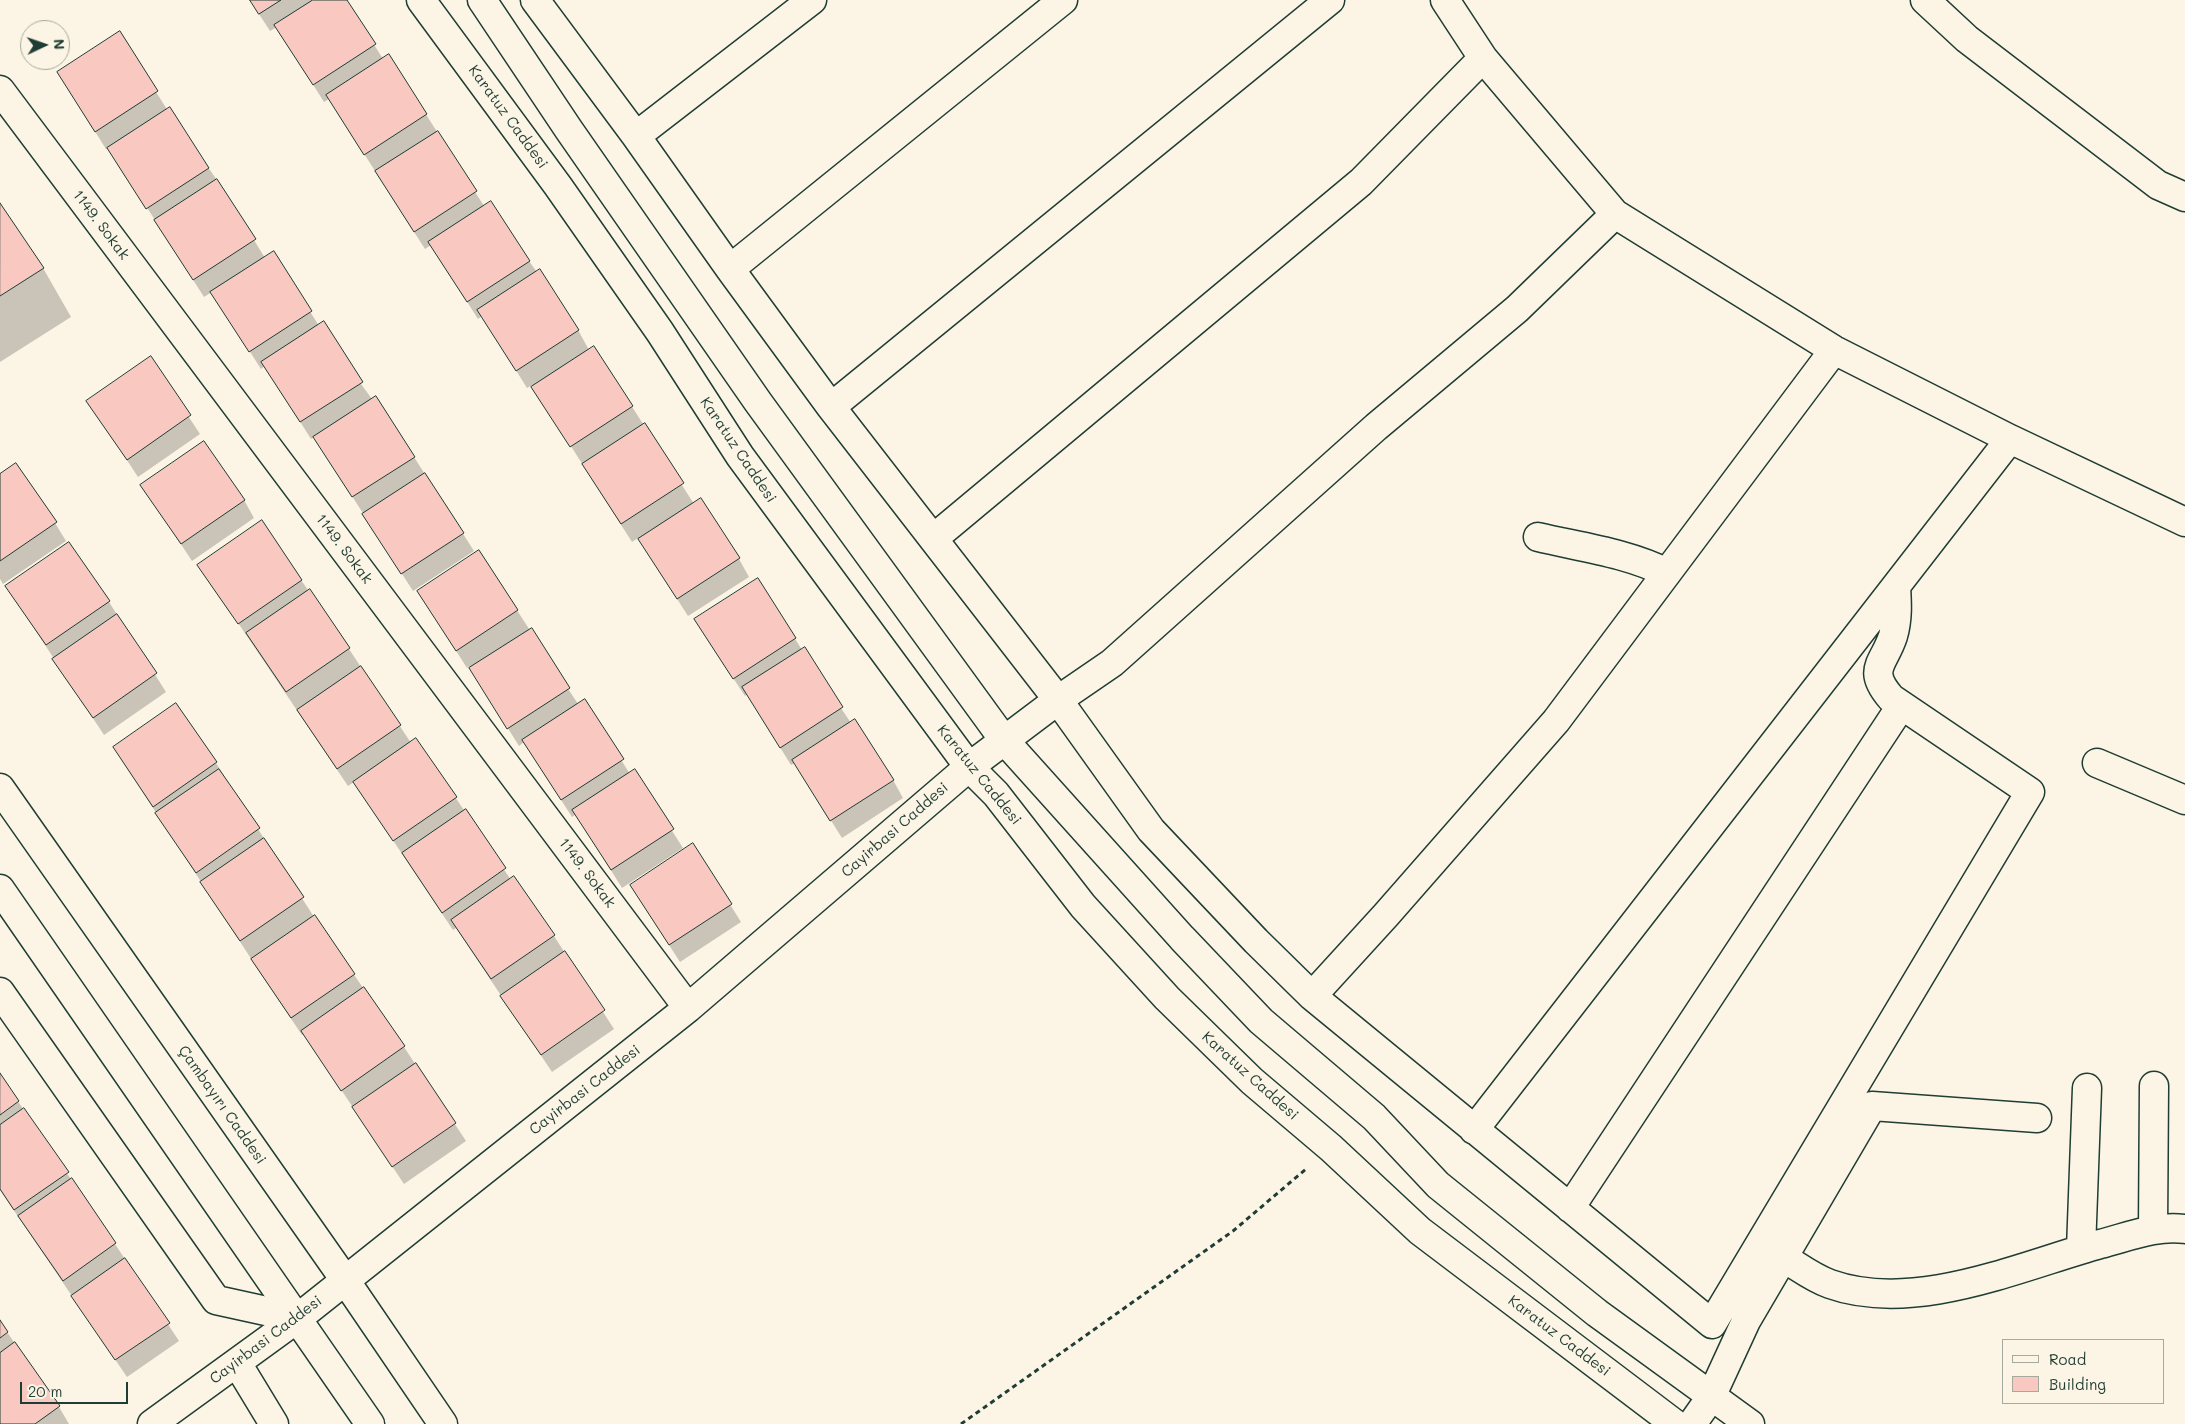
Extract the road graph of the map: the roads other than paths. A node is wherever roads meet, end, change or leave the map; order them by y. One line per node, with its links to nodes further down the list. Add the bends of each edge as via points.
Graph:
1 (421, 0): 27 (street, Karatuz Caddesi, via 660,332 740,456)
2 (482, 0): 25 (street, via 568,130 758,402)
3 (535, 0): 11 (street)
4 (812, 0): 11 (street)
5 (1063, 0): 14 (street)
6 (1330, 0): 16 (street)
7 (1445, 0): 9 (street)
8 (1925, 0): 12 (street, via 1968,39 2158,185)
9 (1483, 58): 13 (street); 20 (street, via 1361,182)
10 (0, 90): 33 (street, 1149. Sokak)
11 (636, 136): 14 (street)
12 (2185, 197)
13 (1615, 214): 15 (street); 23 (street, Cayirbasi Caddesi, via 1516,309 1376,427 1112,663)
14 (730, 269): 16 (street)
15 (1834, 350): 17 (street); 21 (street)
16 (831, 407): 20 (street)
17 (2010, 439): 18 (street); 22 (street)
18 (2185, 522)
19 (1538, 537): 21 (street, via 1631,559)
20 (934, 538): 23 (street)
21 (1667, 573): 32 (street, via 1556,721)
22 (1896, 586): 24 (street, via 1898,616 1892,638 1878,666 1885,691); 37 (street)
23 (1058, 700): 25 (street, Cayirbasi Caddesi); 32 (street, via 1151,830)
24 (1902, 706): 38 (street); 38 (street, via 2030,792 1712,1324)
25 (1004, 740): 27 (street, Cayirbasi Caddesi); 46 (street, via 1261,1021 1374,1117 1438,1185 1597,1313)
26 (2097, 764): 29 (street)
27 (969, 767): 33 (street, Cayirbasi Caddesi); 51 (street, Karatuz Caddesi, via 996,794 1083,906 1167,998 1252,1081 1331,1148 1420,1231)
28 (0, 788): 43 (street, Çambayırı Caddesi)
29 (2185, 800)
30 (0, 889): 44 (street)
31 (0, 992): 44 (street, via 216,1300)
32 (1312, 996): 37 (street)
33 (688, 1008): 43 (street, Cayirbasi Caddesi)
34 (2154, 1086): 40 (street)
35 (2087, 1088): 41 (street)
36 (2037, 1118): 42 (street, via 1872,1106)
37 (1474, 1130): 38 (street)
38 (1570, 1208)
39 (2185, 1229): 40 (street)
40 (2153, 1230): 41 (street)
41 (2081, 1250): 42 (street, via 1979,1282 1885,1294 1830,1284)
42 (1784, 1258): 46 (street, via 1746,1321)
43 (345, 1280): 44 (street, Cayirbasi Caddesi); 50 (street, Çambayırı Caddesi)
44 (298, 1318): 45 (street, Cayirbasi Caddesi); 49 (street)
45 (237, 1363): 47 (street, Cayirbasi Caddesi); 48 (street)
46 (1711, 1397): 52 (street); 53 (street)
47 (152, 1424)
48 (274, 1424)
49 (370, 1424)
50 (443, 1424)
51 (1675, 1424)
52 (1692, 1424)
53 (1750, 1424)

